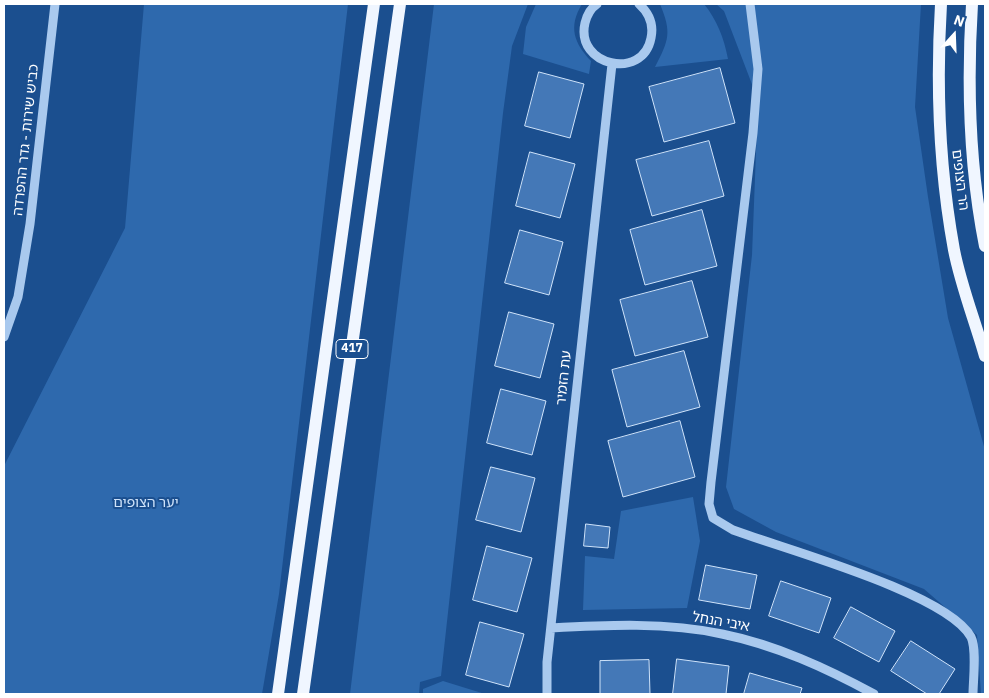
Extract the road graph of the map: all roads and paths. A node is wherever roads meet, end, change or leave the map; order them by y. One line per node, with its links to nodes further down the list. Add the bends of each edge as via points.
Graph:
1 (56, 4): 11 (street, כביש שירות - גדר ההפרדה, via 29,233 18,297)
2 (374, 4): 14 (main road, 417)
3 (400, 4): 15 (main road, 417)
4 (597, 4): 9 (street, via 586,17 584,35 595,56)
5 (639, 4): 9 (street, via 651,19 650,43 635,61)
6 (750, 4): 18 (street, via 758,78 710,482 709,504 713,518 733,530 878,580 928,602 960,623 972,638)
7 (941, 4): 12 (main road, הר הצופים, via 938,107 941,158 955,252)
8 (972, 4): 10 (main road, הר הצופים, via 969,106 972,155)
9 (612, 64): 13 (street, עת הזמיר)
10 (985, 246)
11 (4, 337)
12 (985, 356)
13 (551, 628): 16 (street, עת הזמיר); 17 (street, איבי הנחל, via 650,626 721,634 799,658)
14 (278, 694)
15 (303, 694)
16 (547, 694)
17 (874, 694)
18 (973, 694)

